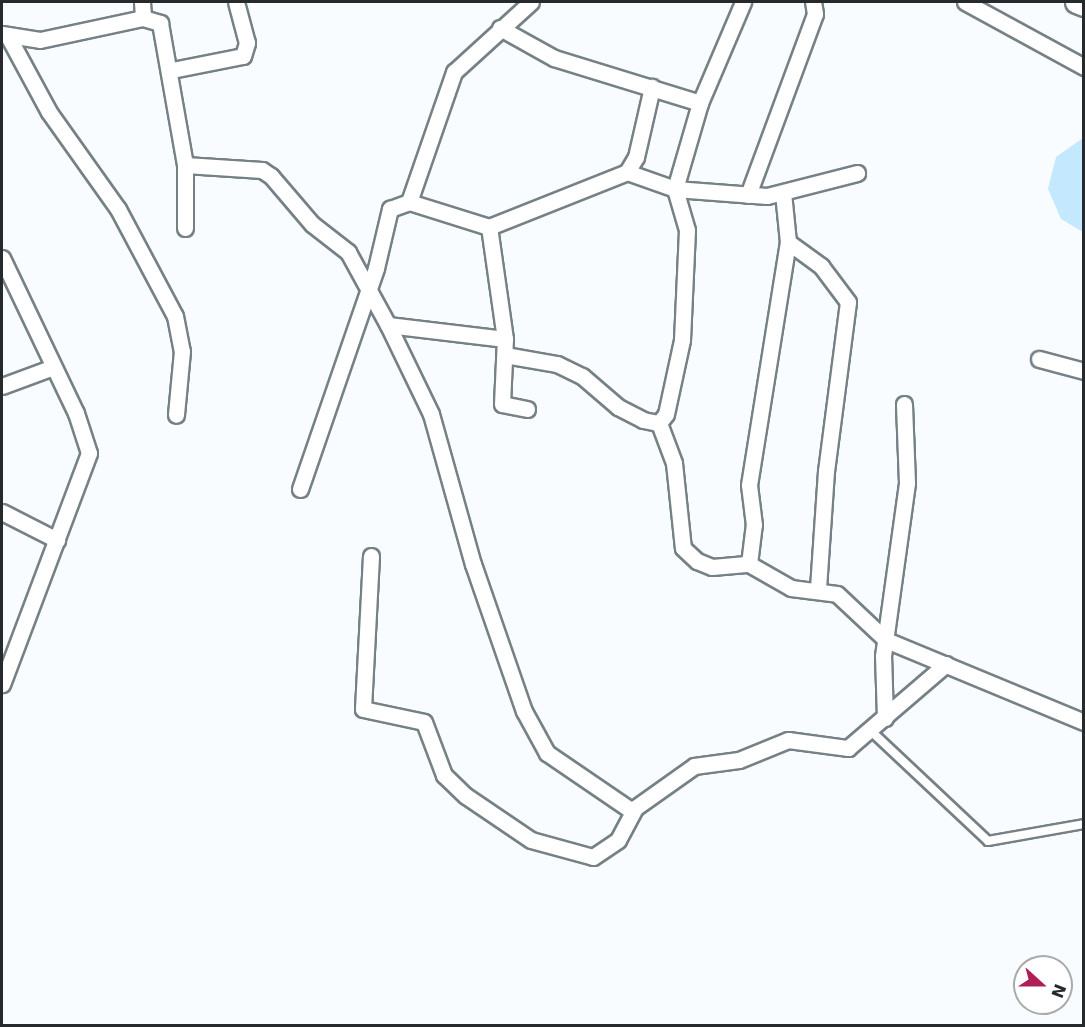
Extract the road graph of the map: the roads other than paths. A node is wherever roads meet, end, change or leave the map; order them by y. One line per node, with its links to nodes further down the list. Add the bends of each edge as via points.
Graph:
1 (142, 2): 9 (street)
2 (236, 2): 13 (street, via 247,43 243,56)
3 (531, 2): 10 (street)
4 (743, 2): 15 (street)
5 (813, 2): 21 (street, via 815,14)
6 (965, 2): 12 (street)
7 (1076, 2): 8 (main road)
8 (1083, 6)
9 (143, 18): 11 (street, via 40,40); 13 (street, via 160,23)
10 (500, 28): 14 (street, via 554,58); 22 (street, via 454,72)
11 (5, 36): 37 (street, via 49,112 124,218 176,316 182,351)
12 (1083, 67)
13 (172, 70): 16 (street)
14 (652, 87): 15 (street); 17 (street, via 636,157)
15 (700, 103): 19 (street)
16 (185, 165): 24 (street); 27 (street, via 262,170 271,176 312,224 348,252)
17 (627, 172): 19 (street); 23 (street)
18 (857, 173): 20 (street)
19 (675, 189): 21 (street); 38 (street, via 687,230 682,340 675,391)
20 (783, 193): 21 (street); 25 (street)
21 (748, 195)
22 (410, 202): 23 (street); 27 (street, via 390,209)
23 (489, 227): 29 (street)
24 (185, 228)
25 (788, 242): 43 (street, via 749,485 754,525); 44 (street, via 821,266 848,302 826,471)
26 (2, 258): 32 (street)
27 (369, 291): 28 (street); 39 (street)
28 (388, 325): 29 (street); 51 (street, via 431,414 472,564 524,711 548,753)
29 (505, 339): 30 (street)
30 (505, 355): 36 (street, via 502,404); 38 (street, via 557,364 582,376 618,407)
31 (1039, 359): 33 (street)
32 (53, 367): 34 (street); 41 (street, via 89,453)
33 (1083, 371)
34 (2, 386)
35 (903, 404): 45 (street, via 907,483)
36 (527, 409)
37 (176, 415)
38 (659, 423): 43 (street, via 674,463 683,548 712,567)
39 (300, 489)
40 (2, 512): 41 (street)
41 (57, 540): 47 (street)
42 (371, 556): 51 (street, via 363,710 424,722 454,786 531,840 593,857 618,840)
43 (749, 564): 44 (street, via 791,588)
44 (818, 588): 45 (street, via 843,598)
45 (886, 640): 46 (street); 48 (street)
46 (946, 664): 48 (street); 49 (street)
47 (2, 684)
48 (885, 718): 50 (street)
49 (1083, 722)
50 (872, 732): 51 (street, via 848,748 788,740 728,763 704,761); 52 (lane, via 988,841)
51 (632, 811)
52 (1083, 824)

